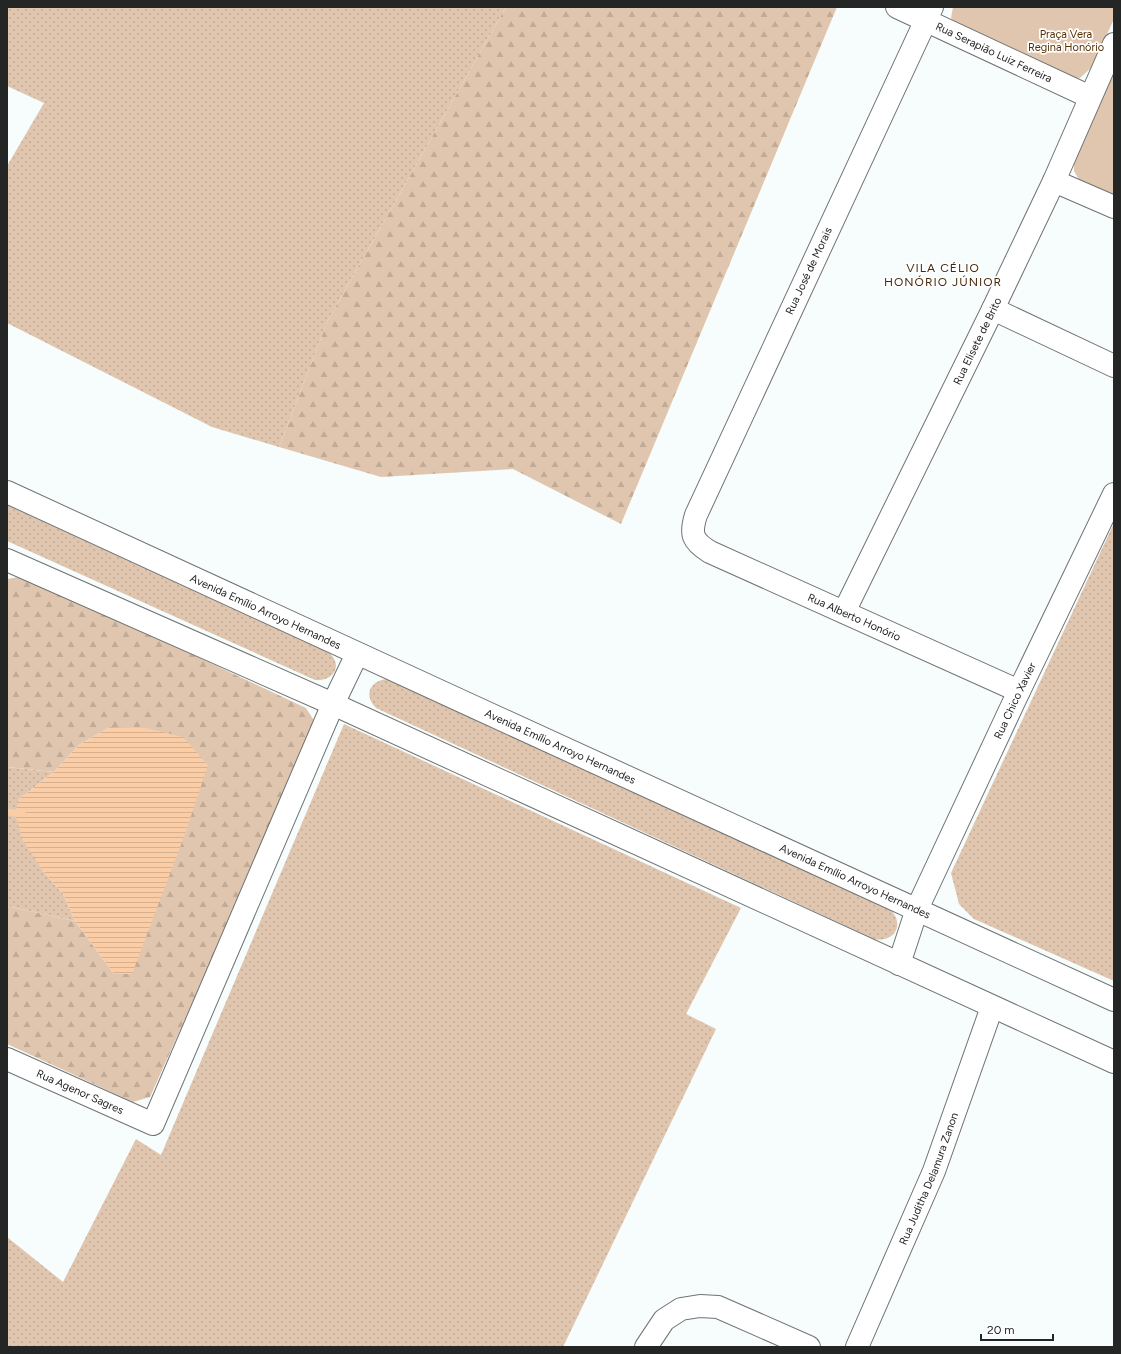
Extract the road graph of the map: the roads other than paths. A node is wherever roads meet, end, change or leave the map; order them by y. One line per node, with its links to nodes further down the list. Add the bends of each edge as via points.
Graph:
1 (897, 7): 2 (street, Rua Serapião Luiz Ferreira)
2 (929, 13): 4 (street, Rua Serapião Luiz Ferreira); 11 (street, Rua José de Morais, via 696,515)
3 (1114, 44): 4 (street, Rua Elisete de Brito)
4 (1090, 97): 5 (street, Rua Elisete de Brito)
5 (1054, 181): 6 (street); 7 (street, Rua Elisete de Brito)
6 (1114, 207)
7 (993, 309): 8 (street); 13 (street, Rua Elisete de Brito)
8 (1114, 366)
9 (7, 492): 14 (street, Avenida Emílio Arroyo Hernandes)
10 (1114, 494): 15 (street, Rua Chico Xavier)
11 (693, 538): 13 (street, Rua Alberto Honório, via 710,552)
12 (12, 566): 16 (street)
13 (844, 612): 15 (street, Rua Alberto Honório)
14 (356, 654): 16 (street); 17 (street, Avenida Emílio Arroyo Hernandes)
15 (1019, 691): 17 (street, Rua Chico Xavier)
16 (333, 704): 18 (street); 21 (street, Rua Agenor Sagres, via 153,1124)
17 (917, 909): 18 (street, Rua Chico Xavier); 19 (street, Avenida Emílio Arroyo Hernandes)
18 (899, 964): 20 (street)
19 (1114, 1000)
20 (992, 1006): 22 (street); 25 (street, Rua Juditha Delamura Zanon, via 934,1171)
21 (7, 1059)
22 (1114, 1062)
23 (646, 1347): 24 (street, via 664,1320 681,1309 700,1306 718,1307)
24 (809, 1347)
25 (857, 1347)

